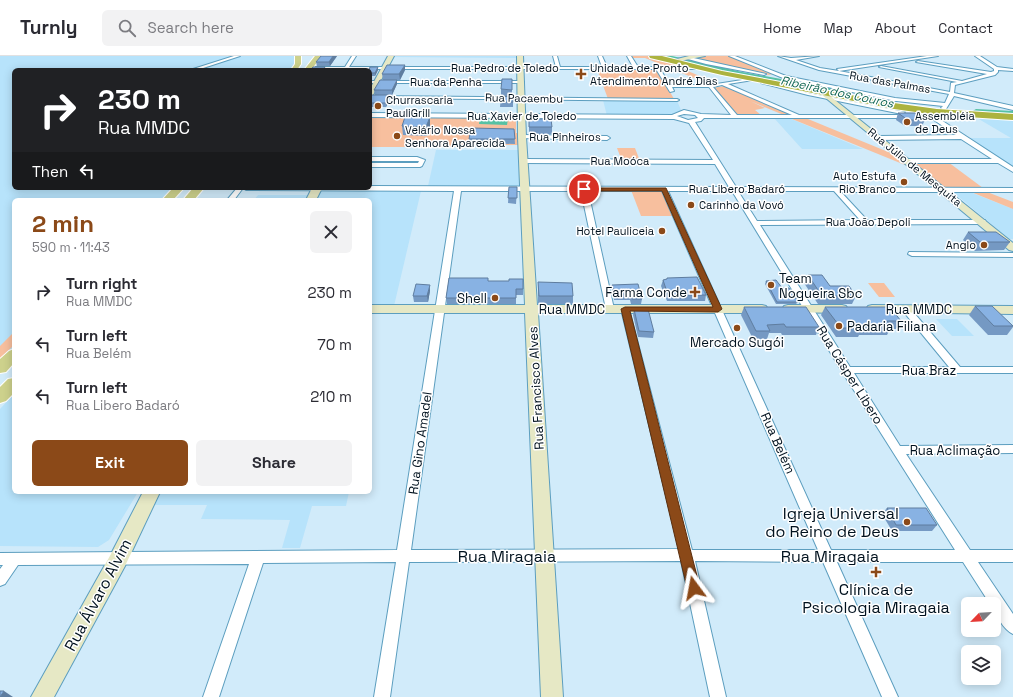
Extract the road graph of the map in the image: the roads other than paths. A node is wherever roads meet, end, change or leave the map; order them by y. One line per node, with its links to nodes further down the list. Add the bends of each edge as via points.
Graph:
1 (238, 56): 24 (street)
2 (298, 56): 25 (main road)
3 (319, 56): 26 (main road)
4 (354, 56): 27 (street)
5 (391, 56): 28 (street)
6 (520, 56): 29 (street, Rua Francisco Alves)
7 (555, 56): 30 (street)
8 (600, 56): 31 (street)
9 (629, 56): 32 (street)
10 (671, 56): 20 (highway)
11 (702, 56): 18 (street)
12 (731, 56): 39 (street)
13 (780, 56): 21 (street, Rua das Palmas)
14 (817, 56): 21 (street)
15 (936, 56): 22 (street)
16 (977, 56): 35 (street)
17 (891, 57): 22 (street)
18 (689, 58): 20 (street); 39 (street)
19 (652, 59): 33 (street); 34 (highway)
20 (680, 59): 39 (highway)
21 (790, 60): 37 (street, Rua das Palmas)
22 (907, 60): 23 (street); 38 (street)
23 (873, 65): 37 (street); 40 (street)
24 (199, 68)
25 (295, 68)
26 (309, 68)
27 (346, 68): 28 (street, Rua Pedro de Toledo)
28 (384, 68): 29 (street, Rua Pedro de Toledo); 41 (street)
29 (521, 68): 30 (street, Rua Pedro de Toledo); 42 (street, Rua Francisco Alves)
30 (558, 68): 31 (street, Rua Pedro de Toledo)
31 (605, 68): 32 (street, Rua Pedro de Toledo)
32 (637, 68): 33 (street, Rua Pedro de Toledo)
33 (657, 68): 34 (street, Rua Pedro de Toledo); 45 (street)
34 (701, 68): 39 (highway)
35 (996, 68): 36 (street); 38 (street)
36 (1013, 70)
37 (831, 71): 44 (street); 47 (street, Rua das Palmas)
38 (993, 74): 40 (street)
39 (764, 76): 43 (street); 44 (highway); 44 (street); 44 (highway); 50 (street)
40 (960, 81): 47 (street, via 953,84)
41 (373, 82): 42 (street, Rua da Penha)
42 (522, 82): 49 (street, Rua Francisco Alves)
43 (723, 84): 46 (street); 63 (street)
44 (818, 85): 50 (street, Rua Júlio de Mesquita); 54 (highway); 61 (highway, via 917,110)
45 (669, 86): 46 (street); 51 (street)
46 (710, 86): 60 (street)
47 (951, 94): 53 (street, Rua das Palmas); 54 (street)
48 (372, 96): 49 (street, Rua Pacaembu)
49 (522, 98): 51 (street, Rua Pacaembu); 58 (street, Rua Francisco Alves)
50 (830, 99): 64 (street, Rua Júlio de Mesquita); 65 (street)
51 (677, 100): 55 (street)
52 (1013, 101): 53 (street)
53 (999, 105): 56 (street, Rua das Palmas)
54 (945, 107): 56 (highway)
55 (684, 112): 59 (street); 62 (street, via 676,113)
56 (1012, 112): 61 (highway)
57 (372, 115): 58 (street, Rua Xavier de Toledo)
58 (522, 116): 62 (street, Rua Xavier de Toledo); 67 (street, Rua Francisco Alves)
59 (701, 116): 60 (street); 66 (street, via 700,120)
60 (735, 116): 63 (street)
61 (981, 116): 65 (street)
62 (675, 117): 66 (street, Rua Xavier de Toledo)
63 (803, 117): 64 (street)
64 (854, 117): 65 (street); 70 (street, Rua Júlio de Mesquita)
65 (928, 117): 68 (street)
66 (691, 121): 75 (street, Rua Cásper Libero)
67 (522, 137): 69 (street, Rua Pinheiros); 72 (street, Rua Francisco Alves)
68 (963, 137): 70 (street); 74 (street)
69 (607, 138)
70 (879, 138): 73 (street, Rua Júlio de Mesquita)
71 (372, 159): 76 (street, via 422,160 418,165)
72 (524, 161): 75 (street, Rua Moóca); 80 (street, Rua Francisco Alves)
73 (907, 161): 74 (street); 88 (street, Rua Júlio de Mesquita)
74 (999, 161): 77 (street)
75 (716, 162): 83 (street, Rua Cásper Libero)
76 (372, 165)
77 (1013, 170)
78 (372, 188): 79 (street, Rua Libero Badaró)
79 (458, 189): 80 (street, Rua Libero Badaró); 100 (street, Rua Gino Amadel)
80 (526, 189): 81 (street, Rua Libero Badaró); 106 (street, Rua Francisco Alves)
81 (584, 189): 82 (street, Rua Libero Badaró); 101 (street)
82 (664, 189): 83 (street, Rua Libero Badaró); 103 (street, Rua Belém)
83 (733, 189): 87 (street, Rua Libero Badaró); 95 (street, Rua Cásper Libero)
84 (177, 190): 90 (main road)
85 (197, 190): 91 (main road)
86 (238, 190): 92 (street)
87 (836, 190): 88 (street, Rua Libero Badaró); 93 (street)
88 (942, 190): 89 (street, Rua Libero Badaró); 94 (street, Rua Júlio de Mesquita)
89 (1013, 190)
90 (169, 198)
91 (190, 198)
92 (232, 198)
93 (865, 222): 94 (street, Rua João Depoli); 95 (street, Rua João Depoli)
94 (982, 222): 96 (street, Rua Júlio de Mesquita)
95 (755, 223): 104 (street, Rua Cásper Libero)
96 (1013, 248)
97 (912, 254): 98 (street)
98 (1013, 255)
99 (372, 309): 100 (street, Rua MMDC)
100 (440, 309): 106 (street, Rua MMDC); 124 (street, Rua Gino Amadel)
101 (610, 309): 102 (street, Rua MMDC); 106 (street, Rua MMDC)
102 (625, 309): 103 (street, Rua MMDC); 125 (street)
103 (718, 309): 104 (street, Rua MMDC); 121 (street, Rua Belém)
104 (810, 309): 105 (street, Rua MMDC); 112 (street, Rua Cásper Libero)
105 (906, 309): 107 (street, Rua MMDC); 113 (street)
106 (531, 310): 120 (street, Rua Francisco Alves)
107 (988, 310): 108 (street, Rua MMDC); 109 (street)
108 (1013, 310)
109 (998, 319)
110 (12, 356): 111 (main road)
111 (0, 368)
112 (846, 370): 113 (street, Rua Braz); 117 (street, Rua Cásper Libero)
113 (957, 370): 114 (street, Rua Braz)
114 (1013, 370)
115 (12, 385): 116 (main road)
116 (0, 397)
117 (897, 450): 118 (street, Rua Aclimação); 122 (street, Rua Cásper Libero)
118 (1013, 450)
119 (151, 494): 129 (street, Rua Álvaro Alvim)
120 (545, 555): 124 (street, Rua Miragaia); 125 (street, Rua Miragaia); 135 (street, Rua Francisco Alves)
121 (828, 555): 122 (street, Rua Miragaia); 125 (street, Rua Miragaia); 137 (street, Rua Belém)
122 (967, 556): 123 (street, Rua Miragaia); 131 (street, Rua Cásper Libero)
123 (1013, 556)
124 (403, 557): 126 (street, Rua Miragaia); 134 (street, Rua Gino Amadel)
125 (686, 557): 136 (street)
126 (258, 558): 129 (street, Rua Miragaia); 133 (street)
127 (0, 559): 128 (street, Rua Miragaia)
128 (15, 559): 129 (street, Rua Miragaia); 130 (street)
129 (118, 560): 132 (street, Rua Álvaro Alvim)
130 (0, 580)
131 (1013, 627)
132 (42, 697)
133 (211, 697)
134 (382, 697)
135 (552, 697)
136 (718, 697)
137 (890, 697)

